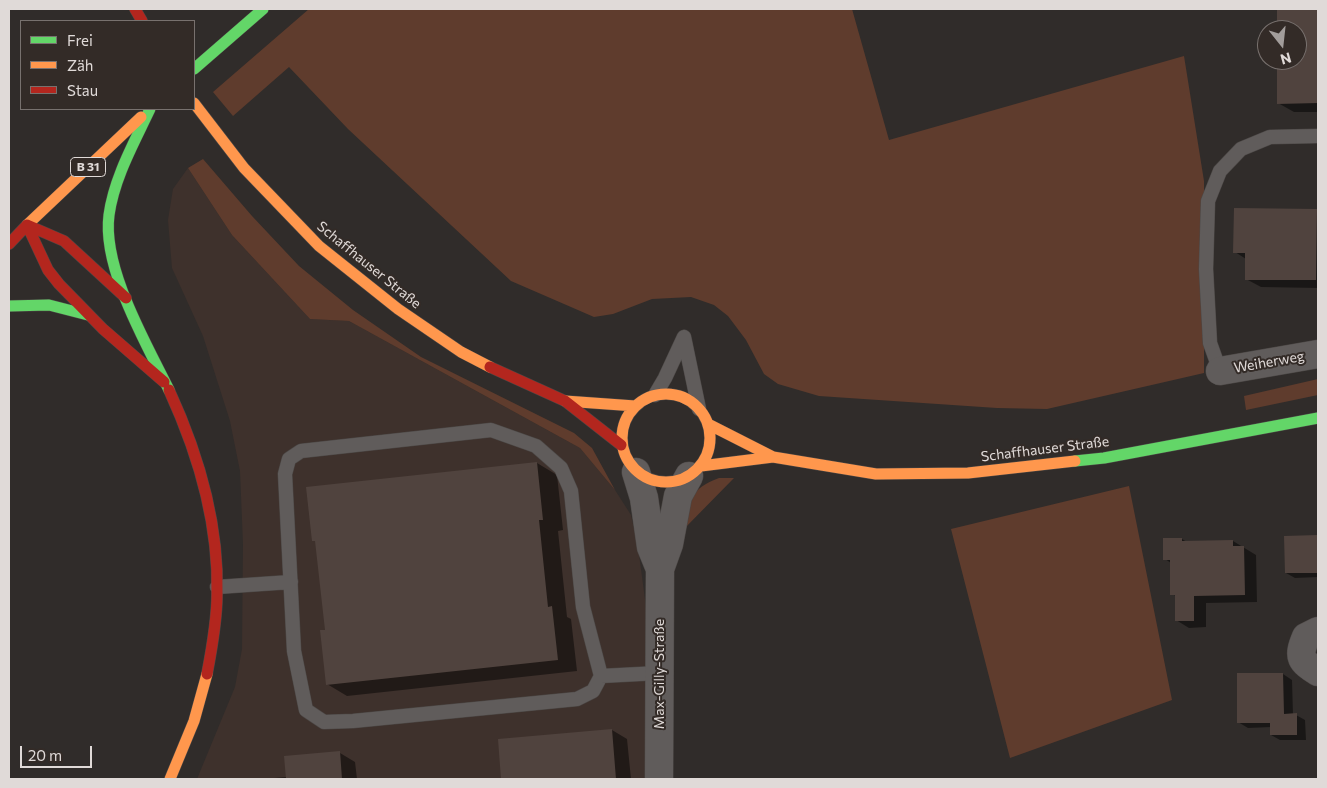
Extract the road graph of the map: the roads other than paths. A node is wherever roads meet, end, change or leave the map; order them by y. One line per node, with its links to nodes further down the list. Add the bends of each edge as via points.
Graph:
1 (135, 9): 3 (main road)
2 (263, 9): 4 (main road)
3 (141, 20)
4 (195, 68)
5 (195, 104): 18 (main road, Schaffhauser Straße, via 244,168 319,246 398,309 462,352)
6 (149, 110): 9 (main road, B 31)
7 (150, 110): 11 (main road, via 117,183 108,218 110,252)
8 (1318, 136): 15 (lane, via 1270,137 1241,149 1220,171 1208,201 1206,269 1210,343)
9 (27, 225): 10 (main road, B 31); 11 (main road, via 64,241); 13 (main road, via 48,270)
10 (9, 244)
11 (126, 298): 16 (main road)
12 (9, 306): 13 (main road, via 49,305)
13 (88, 315): 16 (main road)
14 (1318, 354): 15 (street, Weiherweg)
15 (1220, 371)
16 (164, 382): 29 (main road, via 199,468 212,532)
17 (655, 395): 19 (main road); 20 (main road, via 679,396); 20 (lane, via 684,336)
18 (565, 401): 19 (main road, Schaffhauser Straße); 23 (main road, Schaffhauser Straße)
19 (635, 406): 23 (main road, via 623,424)
20 (699, 409): 22 (main road)
21 (1318, 418): 24 (main road, Schaffhauser Straße, via 1104,458 968,473 876,474)
22 (708, 424): 24 (main road, Schaffhauser Straße); 25 (main road, via 708,450)
23 (621, 445): 26 (main road)
24 (773, 457): 25 (main road, Schaffhauser Straße)
25 (695, 471): 26 (main road, via 676,482 648,479); 27 (street, Max-Gilly-Straße, via 678,496 669,544)
26 (636, 472): 27 (street, Max-Gilly-Straße, via 644,498 651,547)
27 (660, 569): 31 (street, Max-Gilly-Straße)
28 (291, 582): 29 (lane); 33 (lane, via 294,651 306,710 324,722 577,699 593,691); 33 (lane, via 285,474 289,460 301,452 491,430 536,446 561,468 571,491 583,607)
29 (218, 587): 34 (main road, via 213,640 201,702)
30 (1318, 631): 32 (street, via 1306,637 1301,654 1304,663)
31 (659, 672): 33 (lane); 35 (street, Max-Gilly-Straße)
32 (1318, 672)
33 (601, 676)
34 (170, 779)
35 (659, 779)

